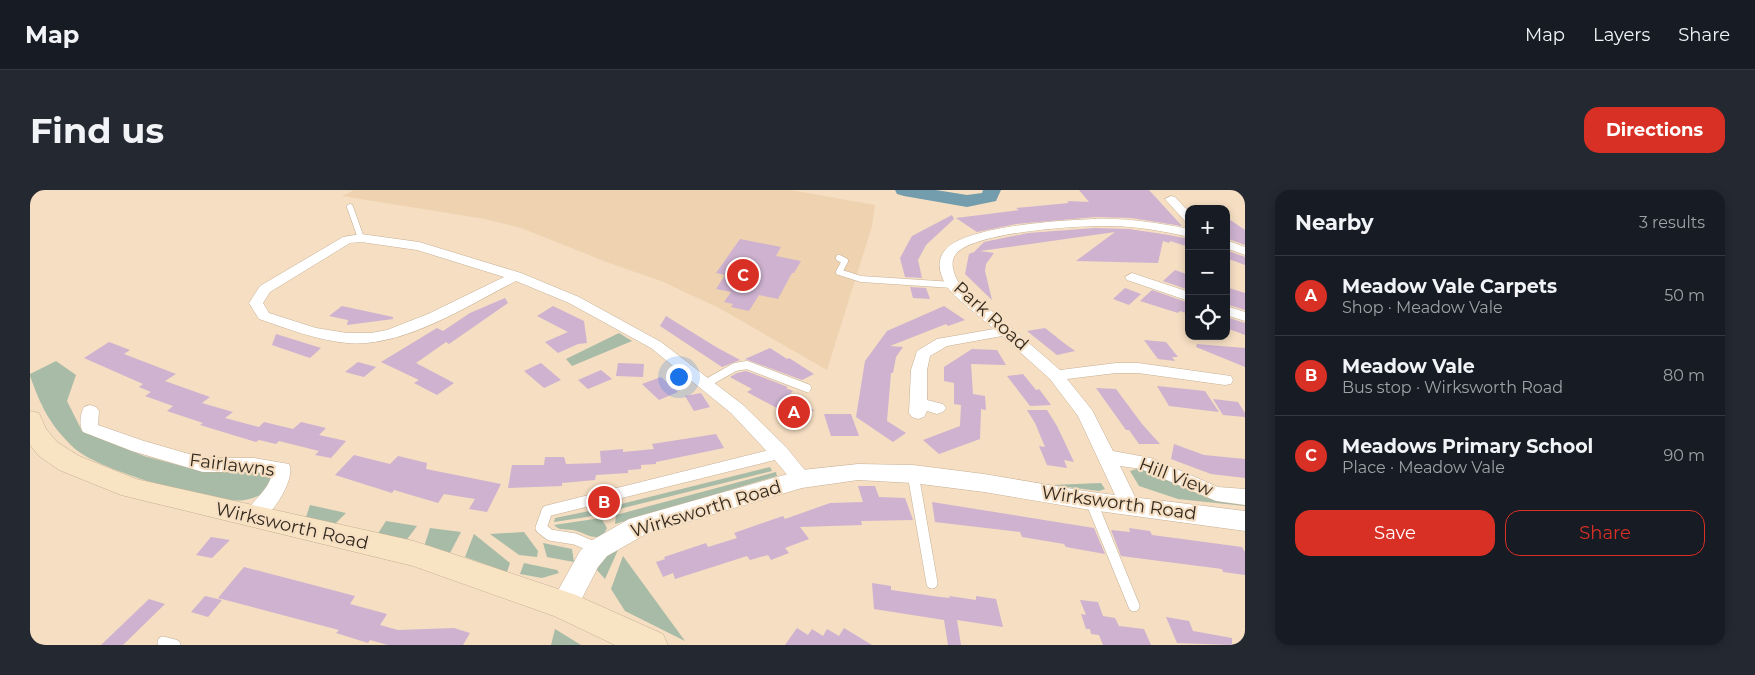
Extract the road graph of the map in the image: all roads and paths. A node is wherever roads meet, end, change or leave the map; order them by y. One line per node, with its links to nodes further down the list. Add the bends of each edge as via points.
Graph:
1 (1186, 205): 3 (street, via 1174,202)
2 (350, 207): 5 (lane)
3 (1185, 222)
4 (1185, 227): 11 (street, Park Road, via 1100,222 1046,226 970,239 951,250 946,259 946,269)
5 (361, 238): 9 (street, via 419,246); 9 (street, via 333,247 265,289 256,303 264,316 313,332 371,338 391,334 433,317)
6 (1230, 245): 7 (street)
7 (1245, 251)
8 (840, 258): 11 (lane, via 845,261 839,272 861,279)
9 (516, 276): 18 (street, via 574,300 656,345)
10 (1132, 277): 12 (street)
11 (953, 285): 15 (street, Park Road)
12 (1185, 296)
13 (1230, 311): 14 (street)
14 (1245, 317)
15 (1006, 332): 16 (street, Park Road); 20 (street, via 942,342 923,354 919,370 918,409)
16 (1056, 375): 17 (street, via 1138,368); 24 (street, Park Road, via 1086,414)
17 (1225, 380)
18 (705, 384): 19 (lane, via 736,367 747,366); 23 (street, via 737,409)
19 (807, 388)
20 (937, 408)
21 (90, 411): 30 (street, Fairlawns, via 89,428 138,446 203,465 254,465 282,469 283,477 273,494)
22 (30, 419): 30 (main road, Wirksworth Road, via 34,432 48,449 69,463 131,488)
23 (780, 453): 26 (street); 32 (lane, via 547,511 541,528 550,534 575,538)
24 (1107, 457): 27 (street, Hill View, via 1144,463 1216,494); 29 (street, Park Road)
25 (913, 474): 26 (street, Wirksworth Road, via 858,472); 28 (street, Wirksworth Road); 33 (lane)
26 (802, 479): 32 (street, Wirksworth Road, via 638,526)
27 (1245, 497)
28 (1090, 501): 29 (street, Wirksworth Road); 35 (lane)
29 (1129, 505): 31 (street, Wirksworth Road)
30 (253, 516): 34 (main road, Wirksworth Road, via 414,554)
31 (1245, 521)
32 (598, 550): 34 (street, Wirksworth Road, via 589,559)
33 (932, 583)
34 (564, 605): 36 (main road)
35 (1134, 606)
36 (651, 645)

